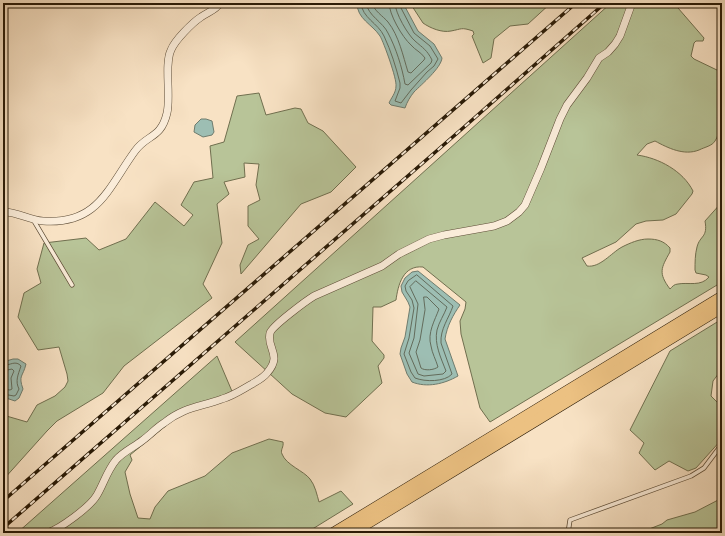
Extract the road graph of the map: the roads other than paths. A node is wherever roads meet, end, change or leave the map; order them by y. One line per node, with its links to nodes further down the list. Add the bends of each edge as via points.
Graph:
1 (220, 3): 4 (street, via 194,22 173,47 168,57 169,101 163,125 156,134 137,147 96,206 72,218)
2 (632, 3): 9 (street, via 615,44 599,58 588,78 567,105 525,205 519,212 494,226 429,239 382,266 305,302 271,332 274,361 267,374 224,399 186,409 162,424 117,460 91,503)
3 (4, 212): 4 (street)
4 (33, 220): 5 (lane)
5 (72, 285)
6 (722, 297): 10 (main road)
7 (722, 307): 11 (main road)
8 (722, 444): 12 (lane, via 701,470 691,476 570,520)
9 (47, 533)
10 (334, 533)
11 (351, 533)
12 (568, 533)

